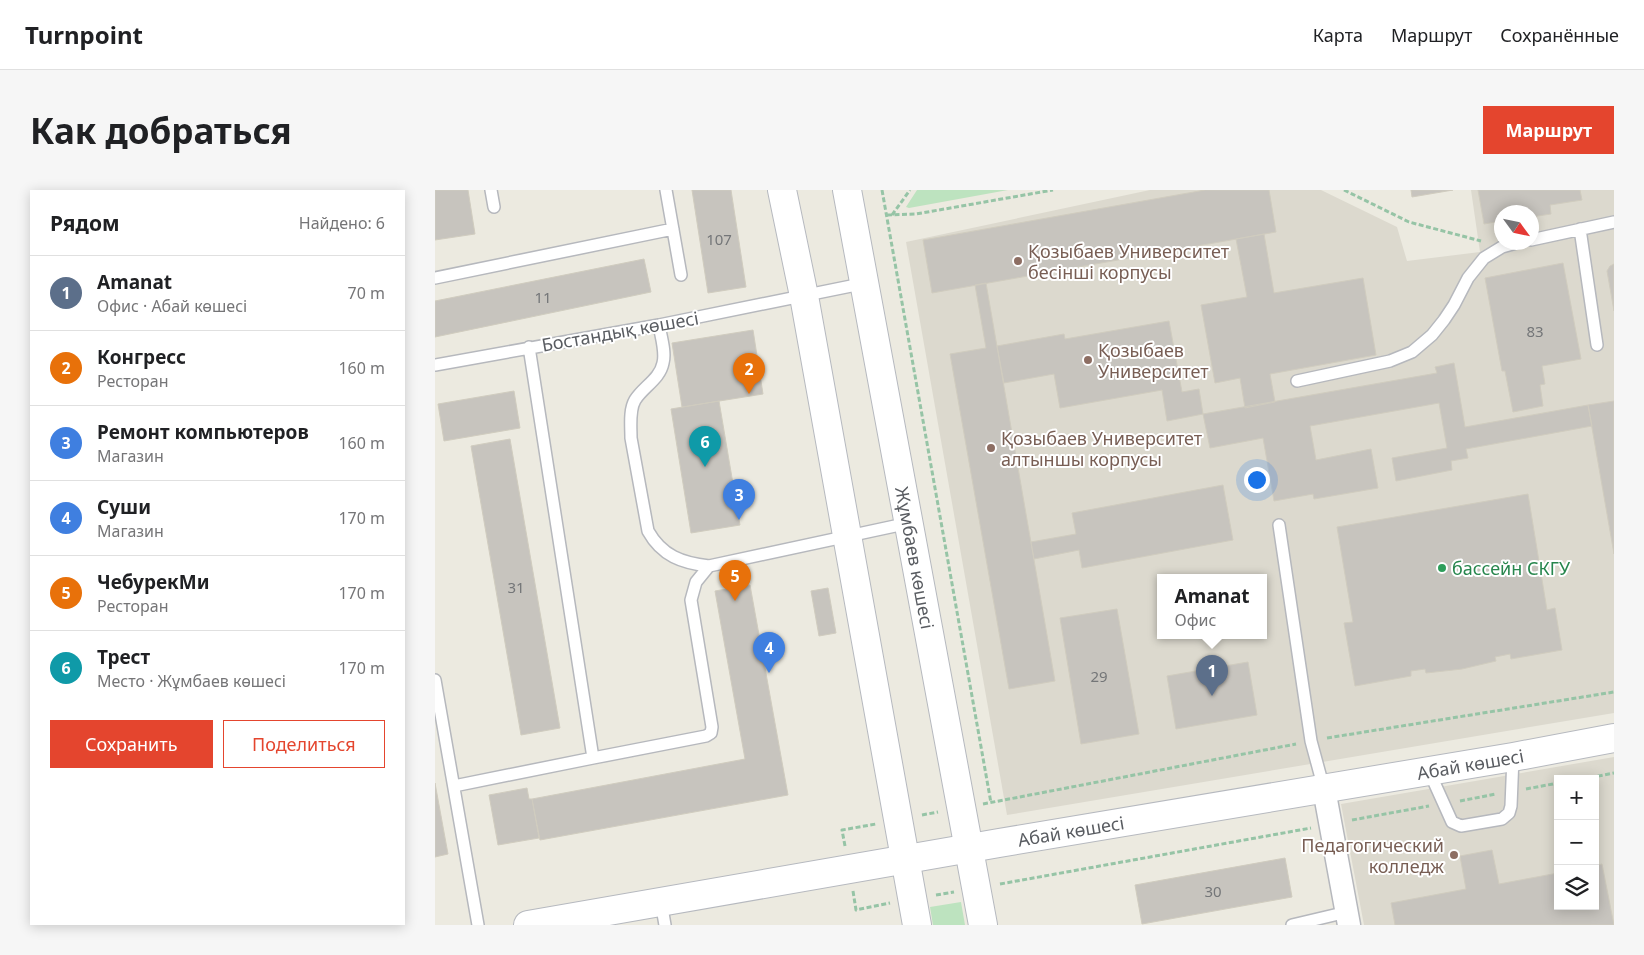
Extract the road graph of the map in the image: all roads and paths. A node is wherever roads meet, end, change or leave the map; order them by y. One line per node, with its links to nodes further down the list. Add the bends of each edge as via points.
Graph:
1 (491, 190): 9 (lane)
2 (666, 190): 13 (lane)
3 (783, 190): 21 (main road)
4 (847, 190): 20 (main road, Жұмбаев көшесі)
5 (882, 190): 10 (path)
6 (910, 190): 11 (path)
7 (1053, 190): 11 (path)
8 (1344, 190): 16 (path, via 1409,222)
9 (494, 207)
10 (887, 215): 11 (path); 42 (path)
11 (892, 216)
12 (1614, 222): 14 (lane)
13 (673, 229): 18 (lane); 19 (lane)
14 (1580, 229): 15 (lane); 23 (lane)
15 (1539, 238)
16 (1494, 245)
17 (1497, 250): 26 (lane, via 1475,268 1444,320 1412,352 1390,361)
18 (681, 275)
19 (435, 278)
20 (865, 283): 21 (lane, Бостандық көшесі); 27 (main road, Жұмбаев көшесі)
21 (804, 296): 22 (lane, Бостандық көшесі); 29 (main road)
22 (659, 325): 24 (lane, Бостандық көшесі); 30 (lane, via 663,365 634,401 631,415 631,438 648,531 661,549 671,556 683,562)
23 (1597, 346)
24 (529, 347): 25 (lane, Бостандық көшесі); 34 (lane)
25 (435, 365)
26 (1297, 381)
27 (910, 522): 29 (lane); 45 (main road, Жұмбаев көшесі)
28 (1279, 525): 40 (lane, via 1311,741)
29 (847, 537): 30 (lane); 46 (main road)
30 (709, 566): 34 (lane, via 696,582 691,600 711,733)
31 (435, 680): 39 (lane)
32 (1614, 738): 33 (main road, Абай көшесі)
33 (1513, 757): 35 (main road, Абай көшесі); 41 (lane)
34 (593, 758): 39 (lane)
35 (1429, 771): 40 (main road, Абай көшесі); 43 (lane)
36 (1614, 773): 37 (path)
37 (1599, 776)
38 (1554, 784): 41 (path)
39 (454, 786): 50 (lane)
40 (1323, 789): 44 (street); 45 (main road, Абай көшесі)
41 (1512, 792): 43 (path); 43 (lane, via 1510,809 1502,819 1458,825 1452,822)
42 (991, 803)
43 (1443, 804): 44 (path)
44 (1330, 824): 47 (path); 49 (street)
45 (969, 849): 46 (main road, Абай көшесі); 53 (main road, Жұмбаев көшесі)
46 (905, 860): 48 (main road, Абай көшесі); 52 (main road)
47 (1005, 883)
48 (663, 914): 51 (main road, Абай көшесі)
49 (1348, 919): 54 (lane)
50 (478, 925)
51 (529, 925)
52 (917, 925)
53 (983, 925)
54 (1292, 925)

